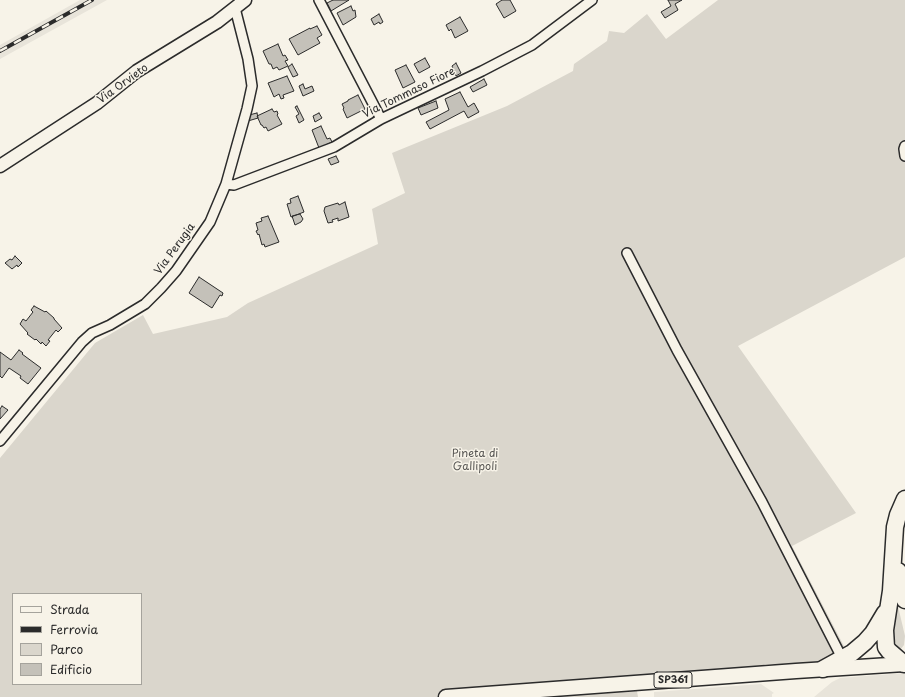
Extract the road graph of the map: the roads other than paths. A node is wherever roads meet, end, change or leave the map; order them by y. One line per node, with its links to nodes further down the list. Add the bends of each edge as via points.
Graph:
1 (245, 0): 4 (street, Via Orvieto)
2 (319, 0): 5 (street)
3 (592, 0): 5 (street, Via Tommaso Fiore, via 532,45)
4 (235, 8): 8 (street, Via Orvieto); 9 (street, Via Perugia, via 252,86)
5 (381, 119): 9 (street, Via Tommaso Fiore, via 334,147 234,185)
6 (905, 146): 7 (street)
7 (905, 156)
8 (0, 166)
9 (226, 184): 11 (street, Via Perugia, via 210,222 176,271 145,304 92,333 82,342)
10 (627, 253): 16 (street, via 762,502)
11 (0, 441)
12 (905, 499): 13 (highway, via 895,526)
13 (894, 552): 14 (highway); 15 (highway)
14 (904, 595)
15 (888, 608): 16 (highway, via 865,642); 17 (highway, via 886,646)
16 (842, 658): 18 (highway)
17 (905, 664): 18 (main road, SP361)
18 (822, 669): 19 (main road, SP361)
19 (446, 697)

